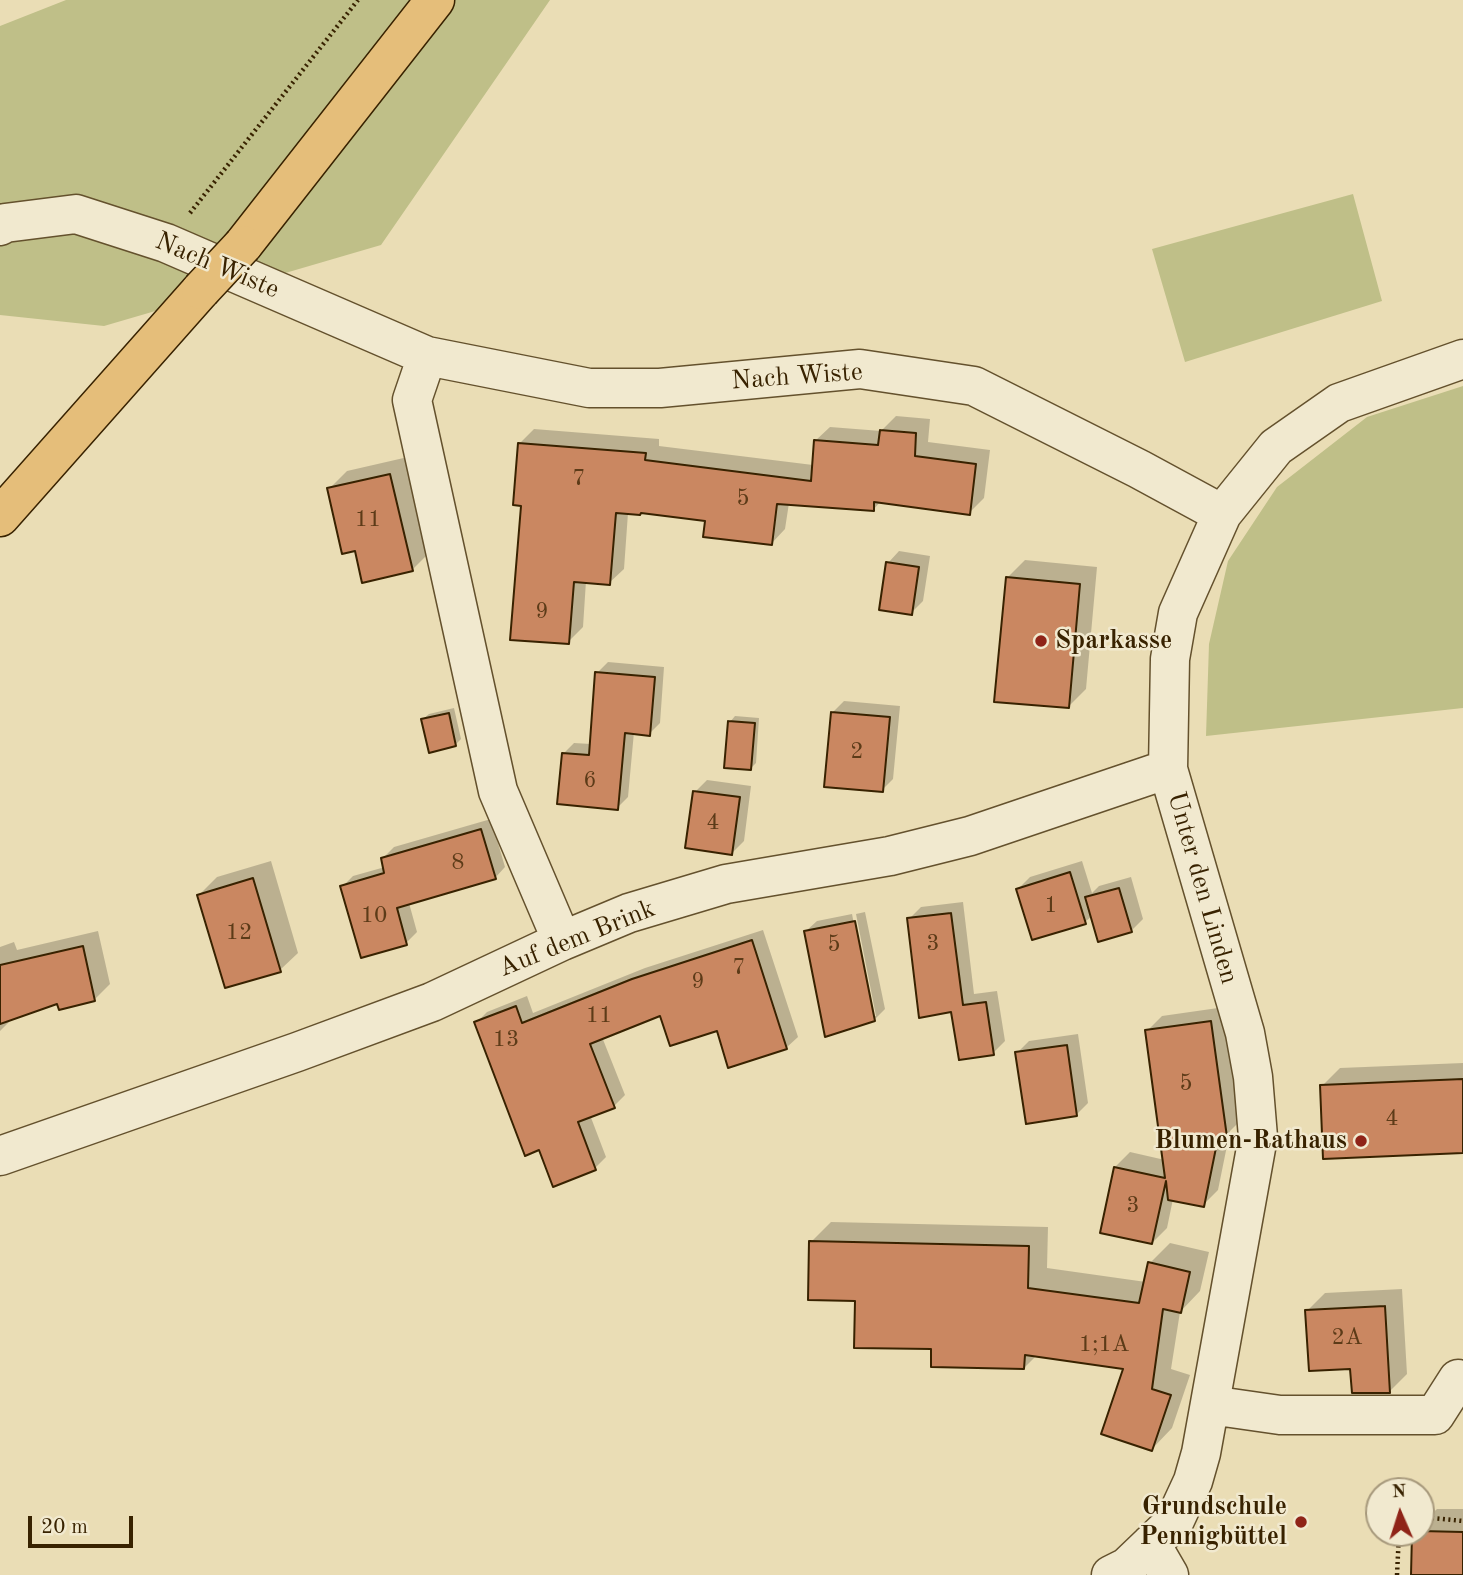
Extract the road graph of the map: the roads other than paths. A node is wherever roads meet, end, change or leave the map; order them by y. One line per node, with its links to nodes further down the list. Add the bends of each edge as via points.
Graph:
1 (435, 0): 6 (main road, bridge, via 243,245)
2 (0, 226): 3 (street, Nach Wiste, via 76,214 166,243)
3 (426, 356): 5 (street, Nach Wiste, via 589,388 660,388 860,369 974,386); 8 (street, via 412,400 498,791)
4 (1463, 359): 5 (street, Unter den Linden, via 1339,403 1276,447)
5 (1222, 514): 7 (street, Unter den Linden, via 1178,613 1170,659)
6 (0, 517)
7 (1168, 769): 8 (street, Auf dem Brink, via 970,836 890,856 726,884 629,913); 11 (street, Unter den Linden, via 1245,1033 1258,1137)
8 (562, 941): 9 (street, Auf dem Brink, via 432,1002)
9 (0, 1156)
10 (1458, 1379): 11 (street, via 1435,1415 1280,1415)
11 (1210, 1405): 12 (street, Unter den Linden, via 1193,1481)
12 (1160, 1559): 13 (street, Unter den Linden)
13 (1111, 1575)

